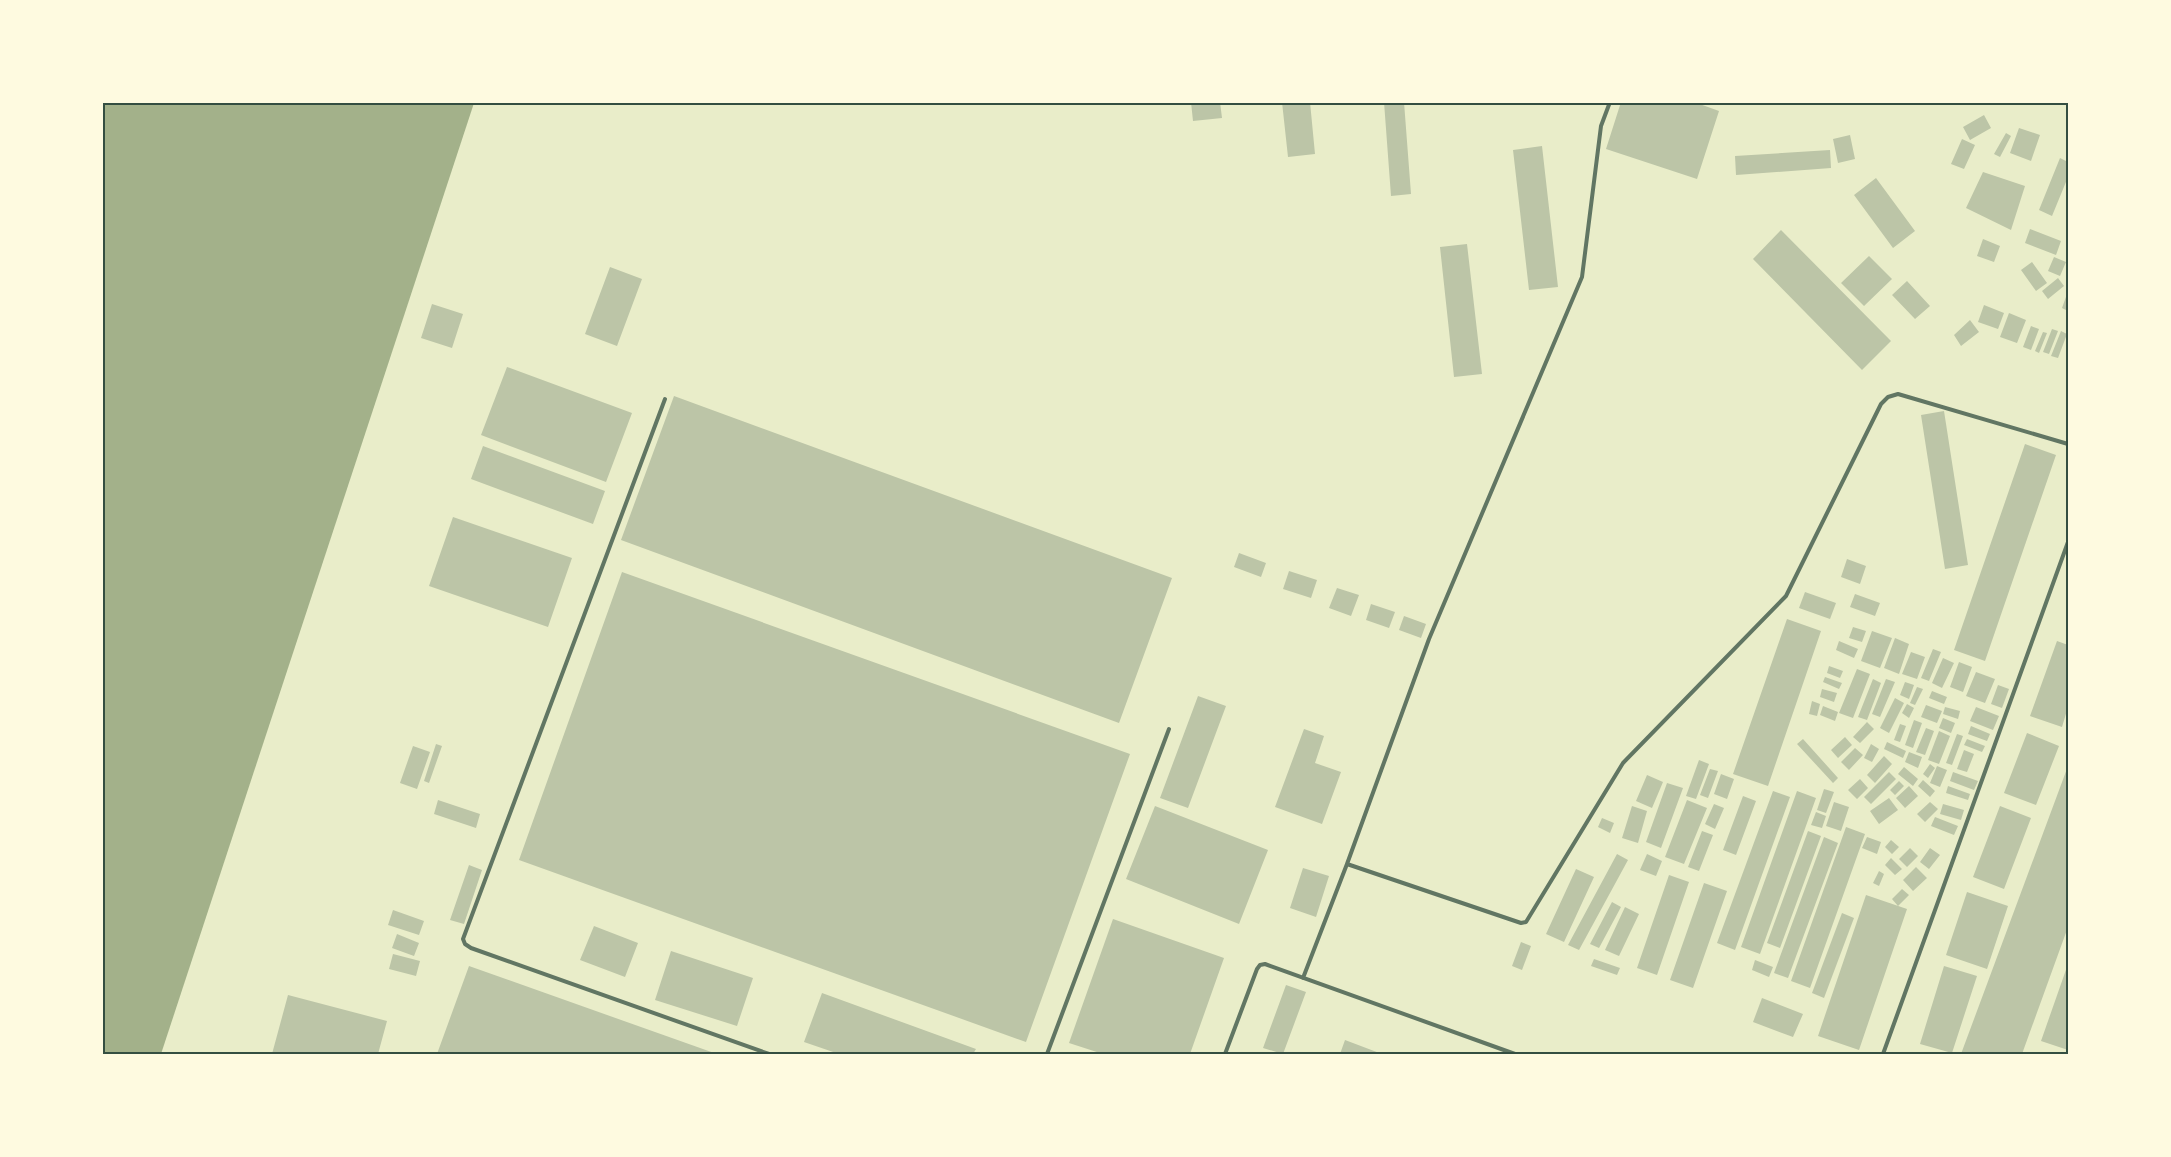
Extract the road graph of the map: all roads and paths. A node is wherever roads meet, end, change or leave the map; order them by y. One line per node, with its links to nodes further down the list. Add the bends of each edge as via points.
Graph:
1 (1610, 102): 6 (lane, via 1601,126 1582,277 1429,639)
2 (665, 399): 8 (lane, via 464,939 471,948)
3 (2068, 444): 6 (lane, via 1898,394 1880,404 1786,596 1623,763 1526,922)
4 (2068, 542): 12 (lane)
5 (1169, 729): 9 (lane)
6 (1347, 864): 7 (lane)
7 (1303, 978): 10 (lane, via 1260,965); 11 (lane)
8 (769, 1054)
9 (1047, 1054)
10 (1225, 1054)
11 (1515, 1054)
12 (1883, 1054)

